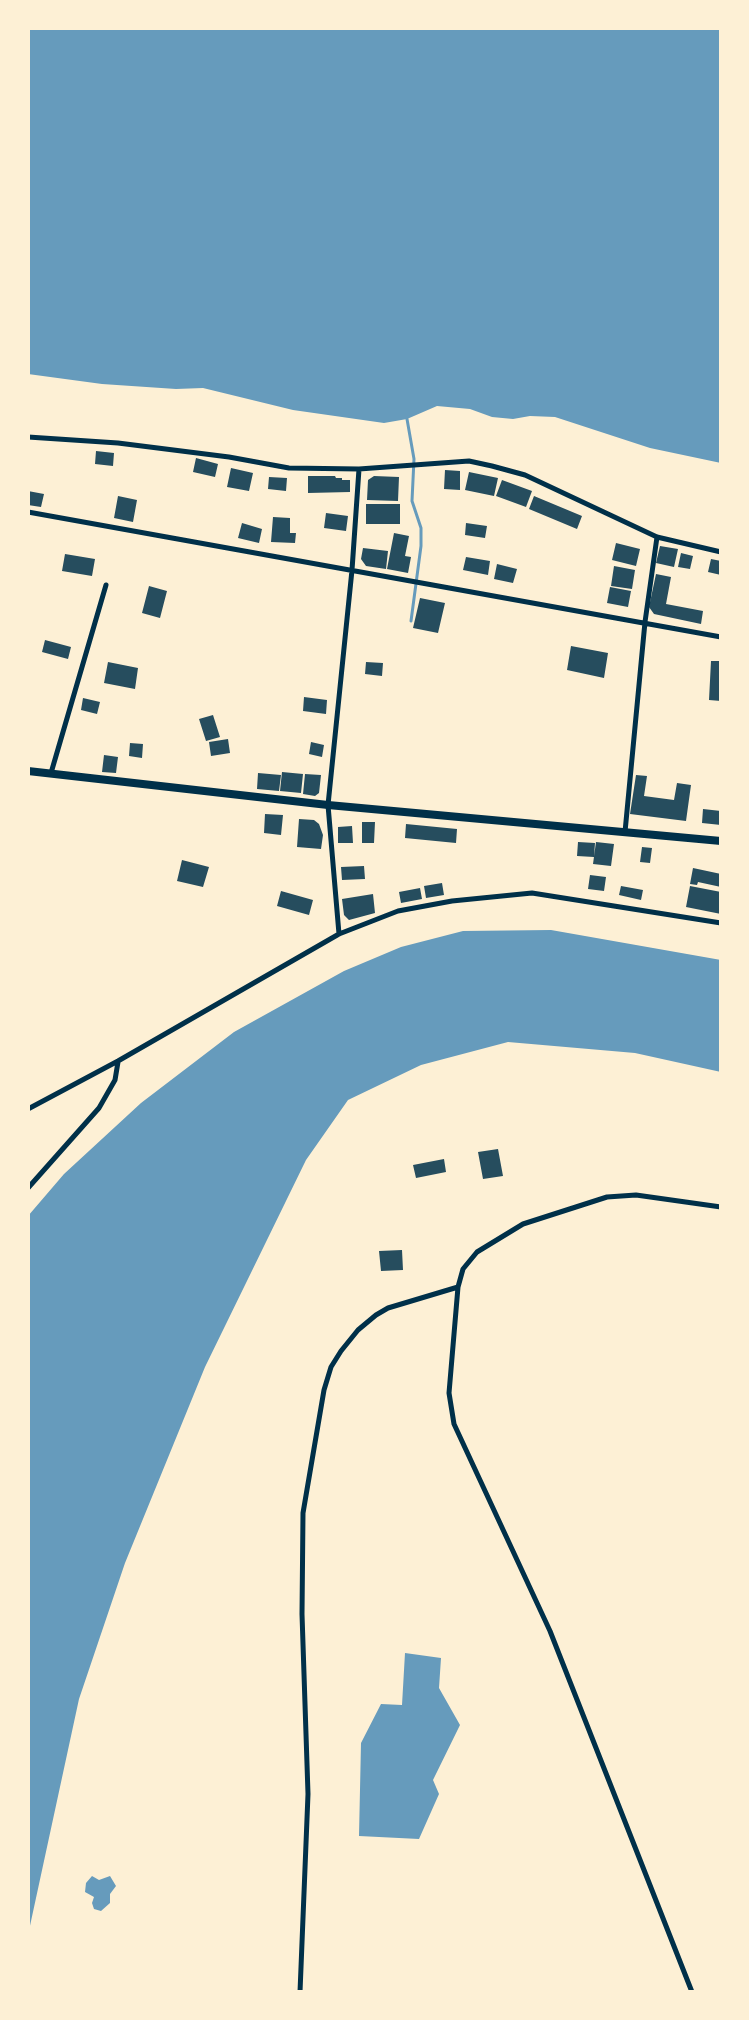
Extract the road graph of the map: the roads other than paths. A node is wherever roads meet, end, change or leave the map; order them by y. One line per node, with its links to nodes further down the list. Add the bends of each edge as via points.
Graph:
1 (28, 437): 2 (street, via 118,443 289,468)
2 (359, 469): 4 (street, via 469,461 492,466 525,475); 6 (street)
3 (28, 512): 6 (street)
4 (657, 537): 5 (street); 8 (street)
5 (721, 552)
6 (352, 570): 8 (street); 12 (street)
7 (106, 585): 11 (street)
8 (645, 622): 9 (street); 13 (street)
9 (721, 637)
10 (28, 771): 11 (main road)
11 (51, 774): 12 (main road)
12 (328, 805): 13 (main road); 16 (street)
13 (625, 832): 14 (main road)
14 (721, 841)
15 (721, 923): 16 (street, via 532,893 398,911)
16 (339, 934): 17 (street)
17 (118, 1061): 18 (street); 19 (street, via 115,1080 99,1108)
18 (28, 1109)
19 (28, 1188)
20 (721, 1207): 21 (street, via 636,1195 607,1197 523,1224 477,1252 463,1269)
21 (458, 1287): 22 (street, via 376,1315 341,1351 324,1390 303,1513 308,1794); 23 (street, via 449,1393 454,1424 550,1631)
22 (300, 1992)
23 (692, 1992)

